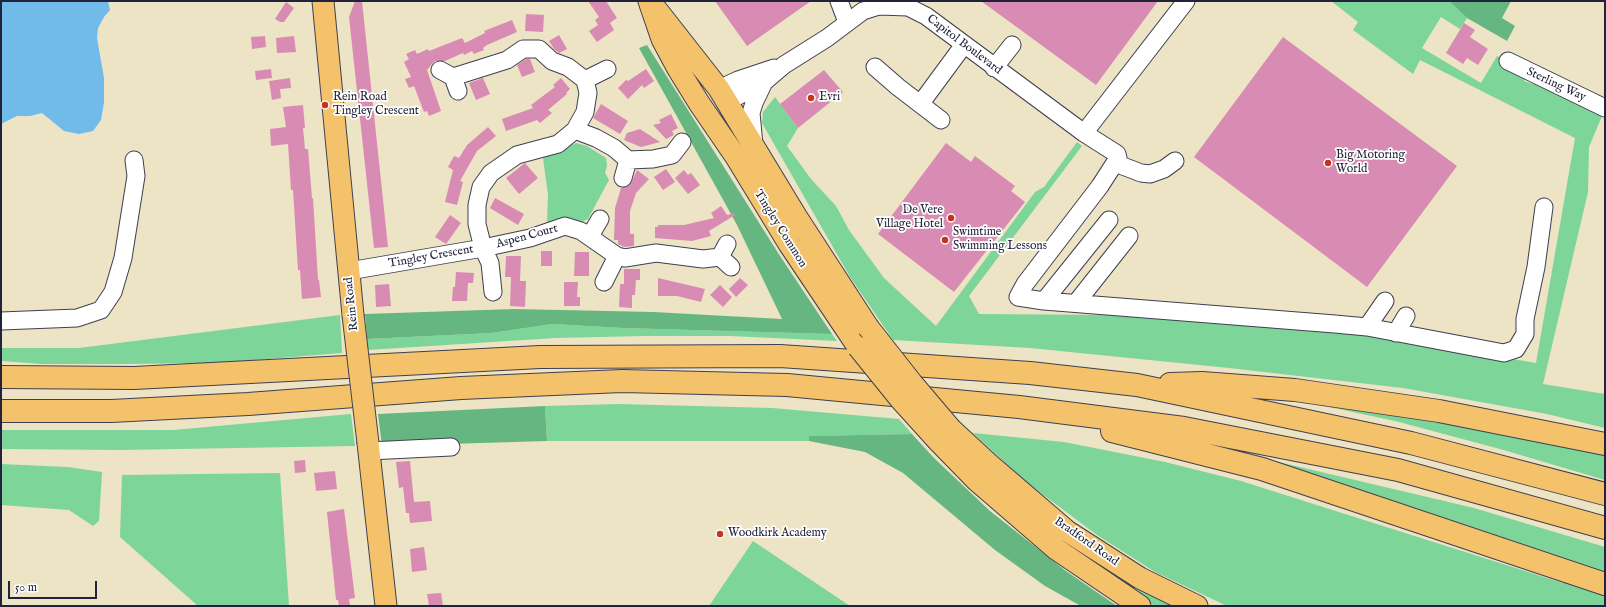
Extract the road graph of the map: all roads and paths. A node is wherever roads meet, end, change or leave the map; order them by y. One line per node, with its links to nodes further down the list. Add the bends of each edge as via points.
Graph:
1 (323, 1): 39 (main road, Rein Road)
2 (650, 1): 11 (main road, Tingley Common); 18 (main road, Tingley Common, via 662,39)
3 (839, 1): 7 (street)
4 (1186, 1): 23 (street)
5 (881, 3): 6 (street, Capitol Boulevard); 7 (street, Capitol Boulevard)
6 (910, 4): 9 (street, Capitol Boulevard)
7 (847, 22): 16 (street, Capitol Boulevard, via 827,38)
8 (1012, 45): 13 (street)
9 (963, 46): 13 (street, Capitol Boulevard); 19 (street)
10 (1508, 61): 20 (street, Sterling Way)
11 (700, 64): 16 (street, Capitol Boulevard, via 726,75); 18 (main road, Tingley Common)
12 (876, 67): 19 (street)
13 (994, 68): 23 (street, Capitol Boulevard)
14 (607, 69): 17 (street)
15 (450, 79): 17 (street, via 507,60 523,49 539,49)
16 (758, 79): 18 (street, Capitol Boulevard); 25 (street, via 751,113)
17 (585, 80): 22 (street, Tingley Crescent, via 588,93 585,112)
18 (715, 99): 25 (main road, Tingley Common); 53 (main road, Tingley Common, bridge, via 736,157 788,244 858,347 900,399)
19 (921, 104): 21 (street)
20 (1605, 108)
21 (941, 120)
22 (575, 130): 27 (street, via 614,148); 36 (street, Tingley Crescent, via 558,144 517,155 490,173 481,187 477,205 477,224)
23 (1089, 137): 29 (street, Capitol Boulevard, via 1116,152 1118,158)
24 (682, 142): 27 (street, via 672,155)
25 (754, 146): 53 (main road, Tingley Common, bridge, via 868,327 912,384)
26 (134, 160): 46 (street, via 136,176 123,258 113,292 101,310 77,318)
27 (628, 160): 30 (street)
28 (1175, 161): 29 (street, via 1164,169 1150,174)
29 (1115, 163): 42 (street, via 1018,297)
30 (623, 178)
31 (1544, 207): 48 (street, via 1536,267 1525,319 1525,334 1516,349 1504,353)
32 (600, 219): 34 (street)
33 (1108, 220): 42 (street)
34 (590, 236): 36 (street, Aspen Court, via 565,226 530,238); 37 (street, Aspen Court)
35 (1129, 236): 44 (street)
36 (483, 248): 39 (street, Tingley Crescent); 41 (street, Aspen Court, via 490,263)
37 (617, 256): 38 (street, via 625,258 656,253 703,259); 40 (street)
38 (726, 256)
39 (349, 271): 55 (main road, Rein Road, bridge)
40 (604, 282)
41 (493, 292)
42 (1044, 301): 44 (street)
43 (1385, 301): 47 (street)
44 (1076, 303): 47 (street)
45 (1406, 316): 48 (street)
46 (1, 321)
47 (1366, 327): 48 (street)
48 (1396, 332)
49 (1, 377): 50 (highway, via 134,378 540,357 780,356 1030,373)
50 (1137, 385): 54 (highway, via 1202,382 1295,390 1439,411); 57 (highway, via 1411,443)
51 (1019, 408): 52 (highway, via 787,385 622,381 461,388 111,411); 58 (highway, via 1184,428 1398,470); 59 (highway, via 1262,469)
52 (1, 411)
53 (944, 435): 61 (main road, Bradford Road, via 976,480 1056,549); 62 (main road, Bradford Road, via 990,465 1067,531 1140,578)
54 (1605, 444)
55 (368, 447): 56 (street); 60 (main road, Rein Road)
56 (451, 447)
57 (1605, 494)
58 (1605, 528)
59 (1605, 584)
60 (386, 606)
61 (1140, 606)
62 (1197, 606)

